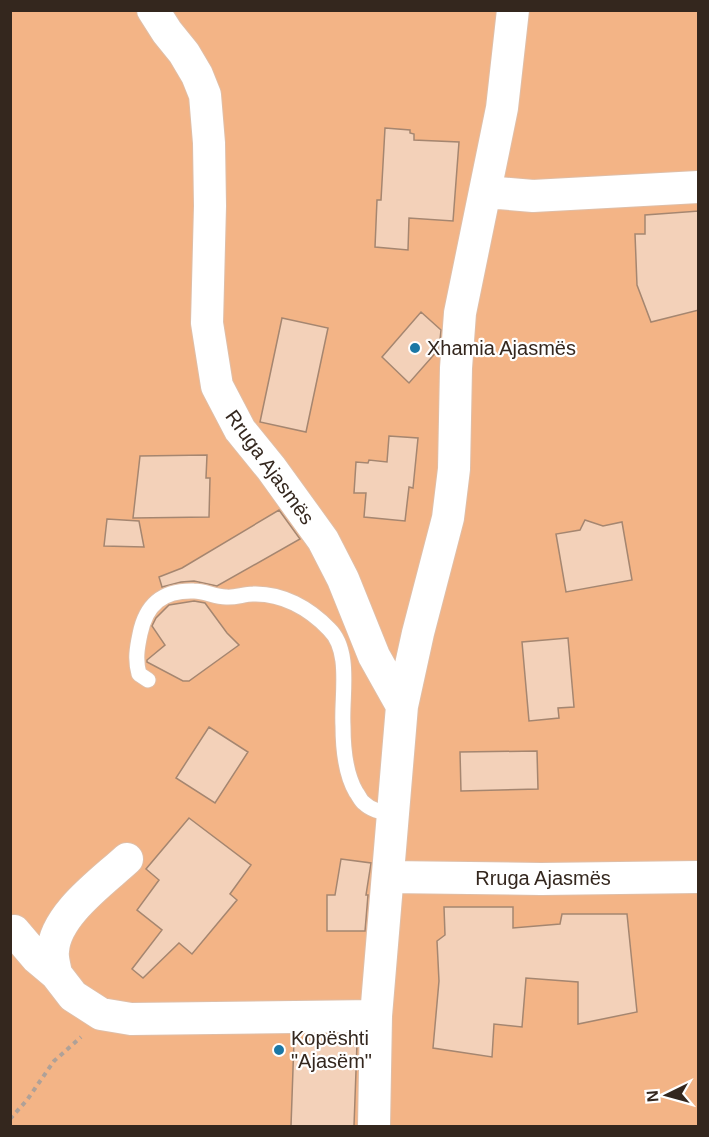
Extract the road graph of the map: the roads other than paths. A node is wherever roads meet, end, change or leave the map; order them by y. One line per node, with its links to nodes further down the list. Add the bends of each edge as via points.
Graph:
1 (153, 10): 6 (street, Rruga Ajasmës, via 184,52 205,95 210,207 207,323 217,386 240,430 323,540 374,656)
2 (513, 10): 4 (street, via 502,108)
3 (699, 187): 4 (street, via 554,195)
4 (486, 192): 6 (street, via 460,313 454,469 448,518)
5 (148, 680): 7 (lane, via 139,674 137,648 145,613 164,597 194,591 225,597 275,595 308,610 332,631 342,653 342,726 351,782 362,802 374,810)
6 (402, 706): 7 (street)
7 (393, 814): 9 (street)
8 (127, 859): 12 (street, via 77,904 57,934 53,951)
9 (387, 877): 10 (street, Rruga Ajasmës); 13 (street)
10 (699, 877)
11 (14, 931): 12 (street)
12 (56, 974): 13 (street, via 73,996 101,1014 131,1019)
13 (376, 1016): 14 (street)
14 (374, 1126)

